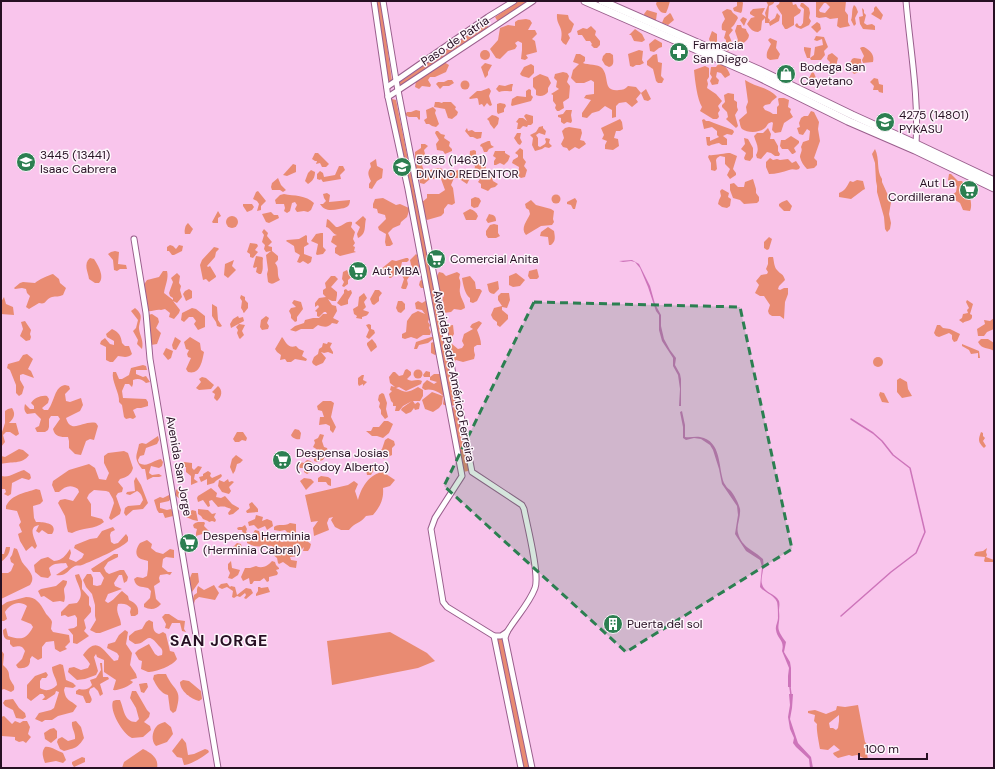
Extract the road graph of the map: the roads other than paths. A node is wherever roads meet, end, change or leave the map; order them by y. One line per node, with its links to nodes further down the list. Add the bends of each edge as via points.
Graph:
1 (374, 1): 14 (street, Avenida Padre Américo Ferreira)
2 (383, 1): 13 (street, Avenida Padre Américo Ferreira)
3 (514, 1): 8 (street, Paso de Patria)
4 (533, 1): 10 (street, Paso de Patria)
5 (585, 1): 12 (highway)
6 (602, 1): 12 (highway)
7 (906, 1): 17 (street, via 914,76)
8 (496, 13): 9 (street, Paso de Patria); 10 (street)
9 (484, 20): 11 (street); 13 (street, Paso de Patria)
10 (502, 22): 11 (street, Paso de Patria)
11 (491, 29): 15 (street, Paso de Patria)
12 (758, 73): 17 (highway, via 848,122)
13 (396, 80): 14 (street, Paso de Patria); 15 (street, Avenida Padre Américo Ferreira)
14 (387, 87): 16 (street, Avenida Padre Américo Ferreira)
15 (399, 92): 16 (street, Paso de Patria); 21 (street, Avenida Padre Américo Ferreira)
16 (388, 98): 22 (street, Avenida Padre Américo Ferreira, via 408,189)
17 (916, 147): 18 (highway); 19 (highway)
18 (994, 182)
19 (994, 188)
20 (134, 239): 25 (street, Avenida San Jorge, via 146,313 150,359)
21 (472, 472): 22 (street); 23 (street, Avenida Padre Américo Ferreira, via 518,502 524,509 537,580 531,596)
22 (462, 476): 24 (street, Avenida Padre Américo Ferreira, via 435,518 431,529 443,602)
23 (507, 632): 24 (street, via 501,636); 27 (street, via 506,638)
24 (494, 636): 26 (street)
25 (218, 768)
26 (521, 768)
27 (532, 768)

